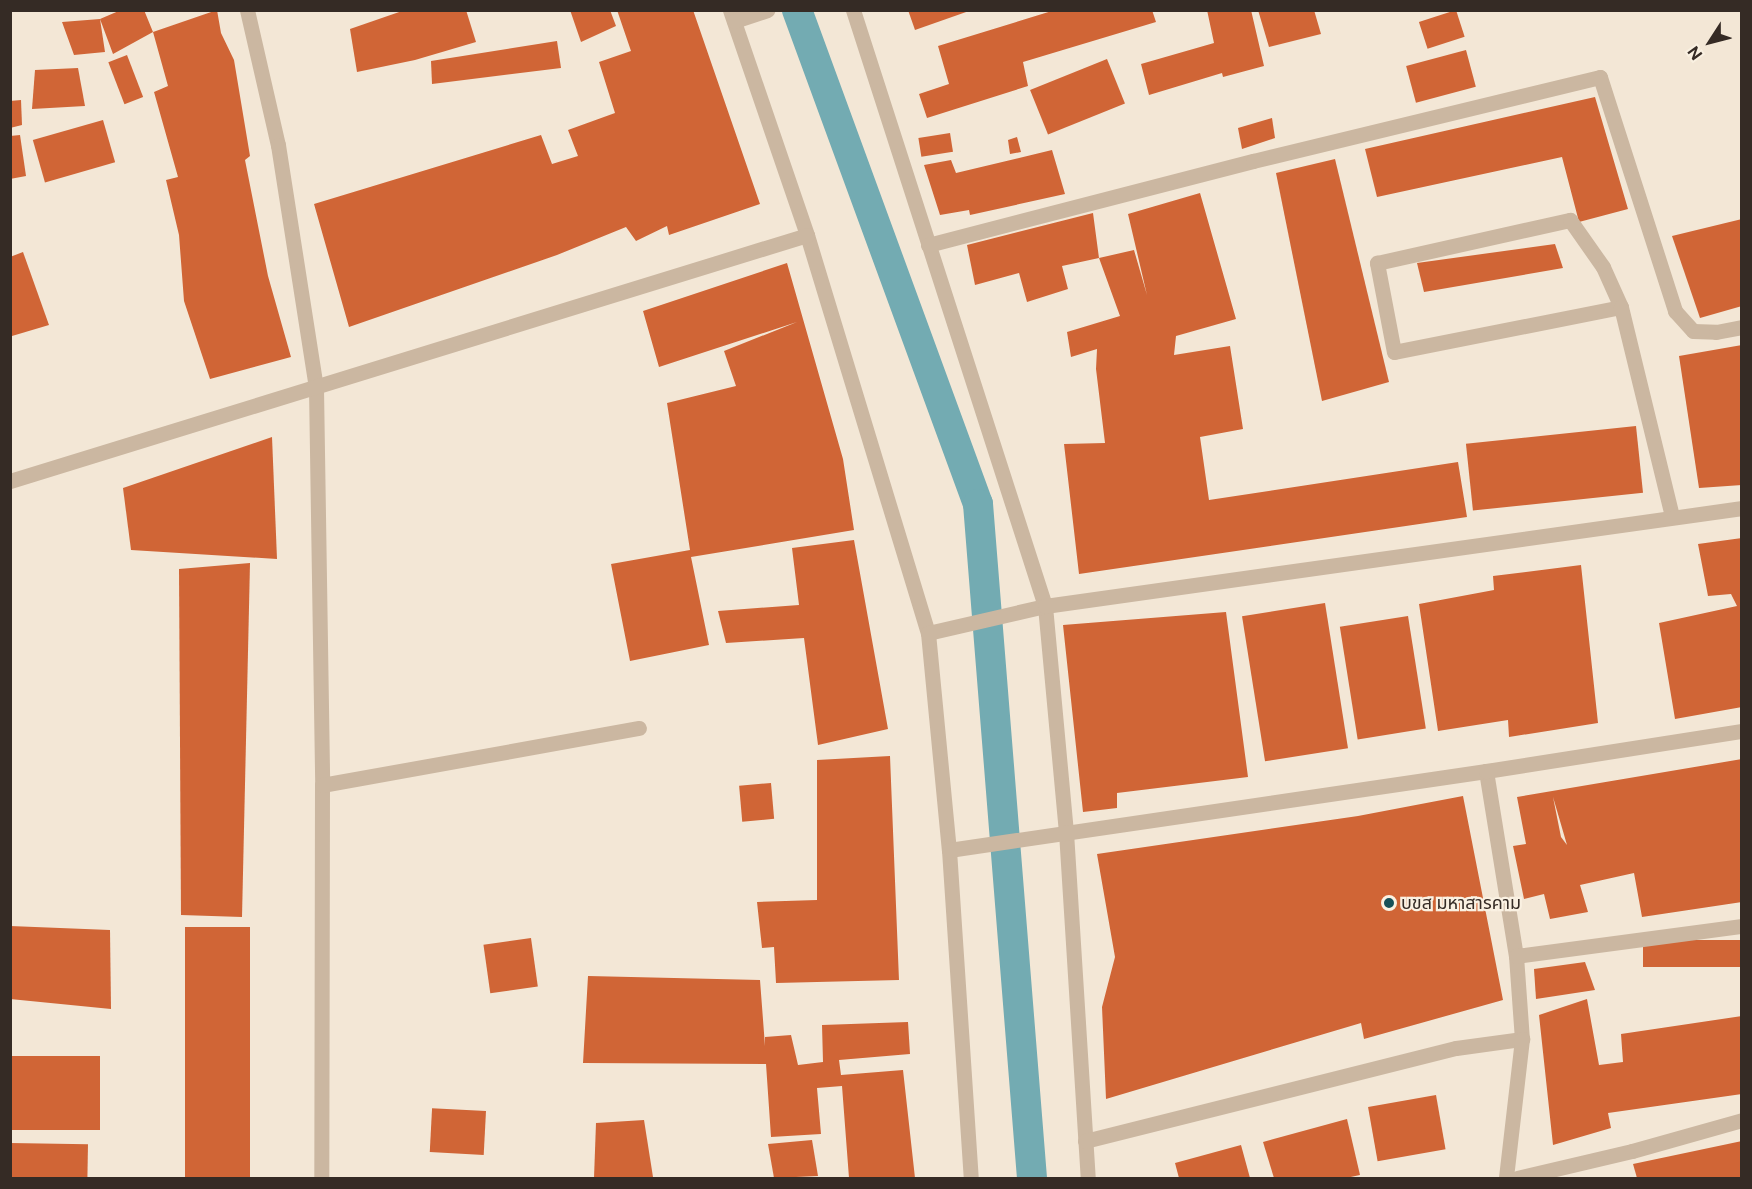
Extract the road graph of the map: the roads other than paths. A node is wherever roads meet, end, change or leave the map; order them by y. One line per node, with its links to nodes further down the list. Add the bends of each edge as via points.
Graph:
1 (247, 10): 9 (street, via 278,145)
2 (767, 10): 4 (street)
3 (853, 10): 6 (street)
4 (732, 16): 5 (street)
5 (807, 235): 9 (street); 14 (street)
6 (928, 244): 8 (street, via 1600,77 1675,311 1694,331); 13 (street)
7 (1621, 307): 7 (street, via 1394,352 1377,263 1570,220 1602,267); 12 (street)
8 (1742, 327)
9 (316, 388): 10 (street); 18 (street)
10 (10, 481)
11 (1742, 508): 12 (street)
12 (1672, 516): 13 (street)
13 (1045, 606): 14 (street); 19 (street)
14 (928, 633): 20 (street)
15 (639, 728): 18 (street)
16 (1742, 730): 17 (street)
17 (1486, 771): 19 (street); 22 (street)
18 (322, 785): 26 (street)
19 (1066, 832): 20 (street); 25 (street)
20 (949, 850): 27 (street)
21 (1742, 926): 22 (street)
22 (1516, 956): 23 (street)
23 (1522, 1039): 25 (street, via 1456,1048); 29 (street)
24 (1742, 1120): 30 (street)
25 (1085, 1141): 28 (street)
26 (321, 1179)
27 (970, 1179)
28 (1088, 1179)
29 (1506, 1179)
30 (1516, 1179)

